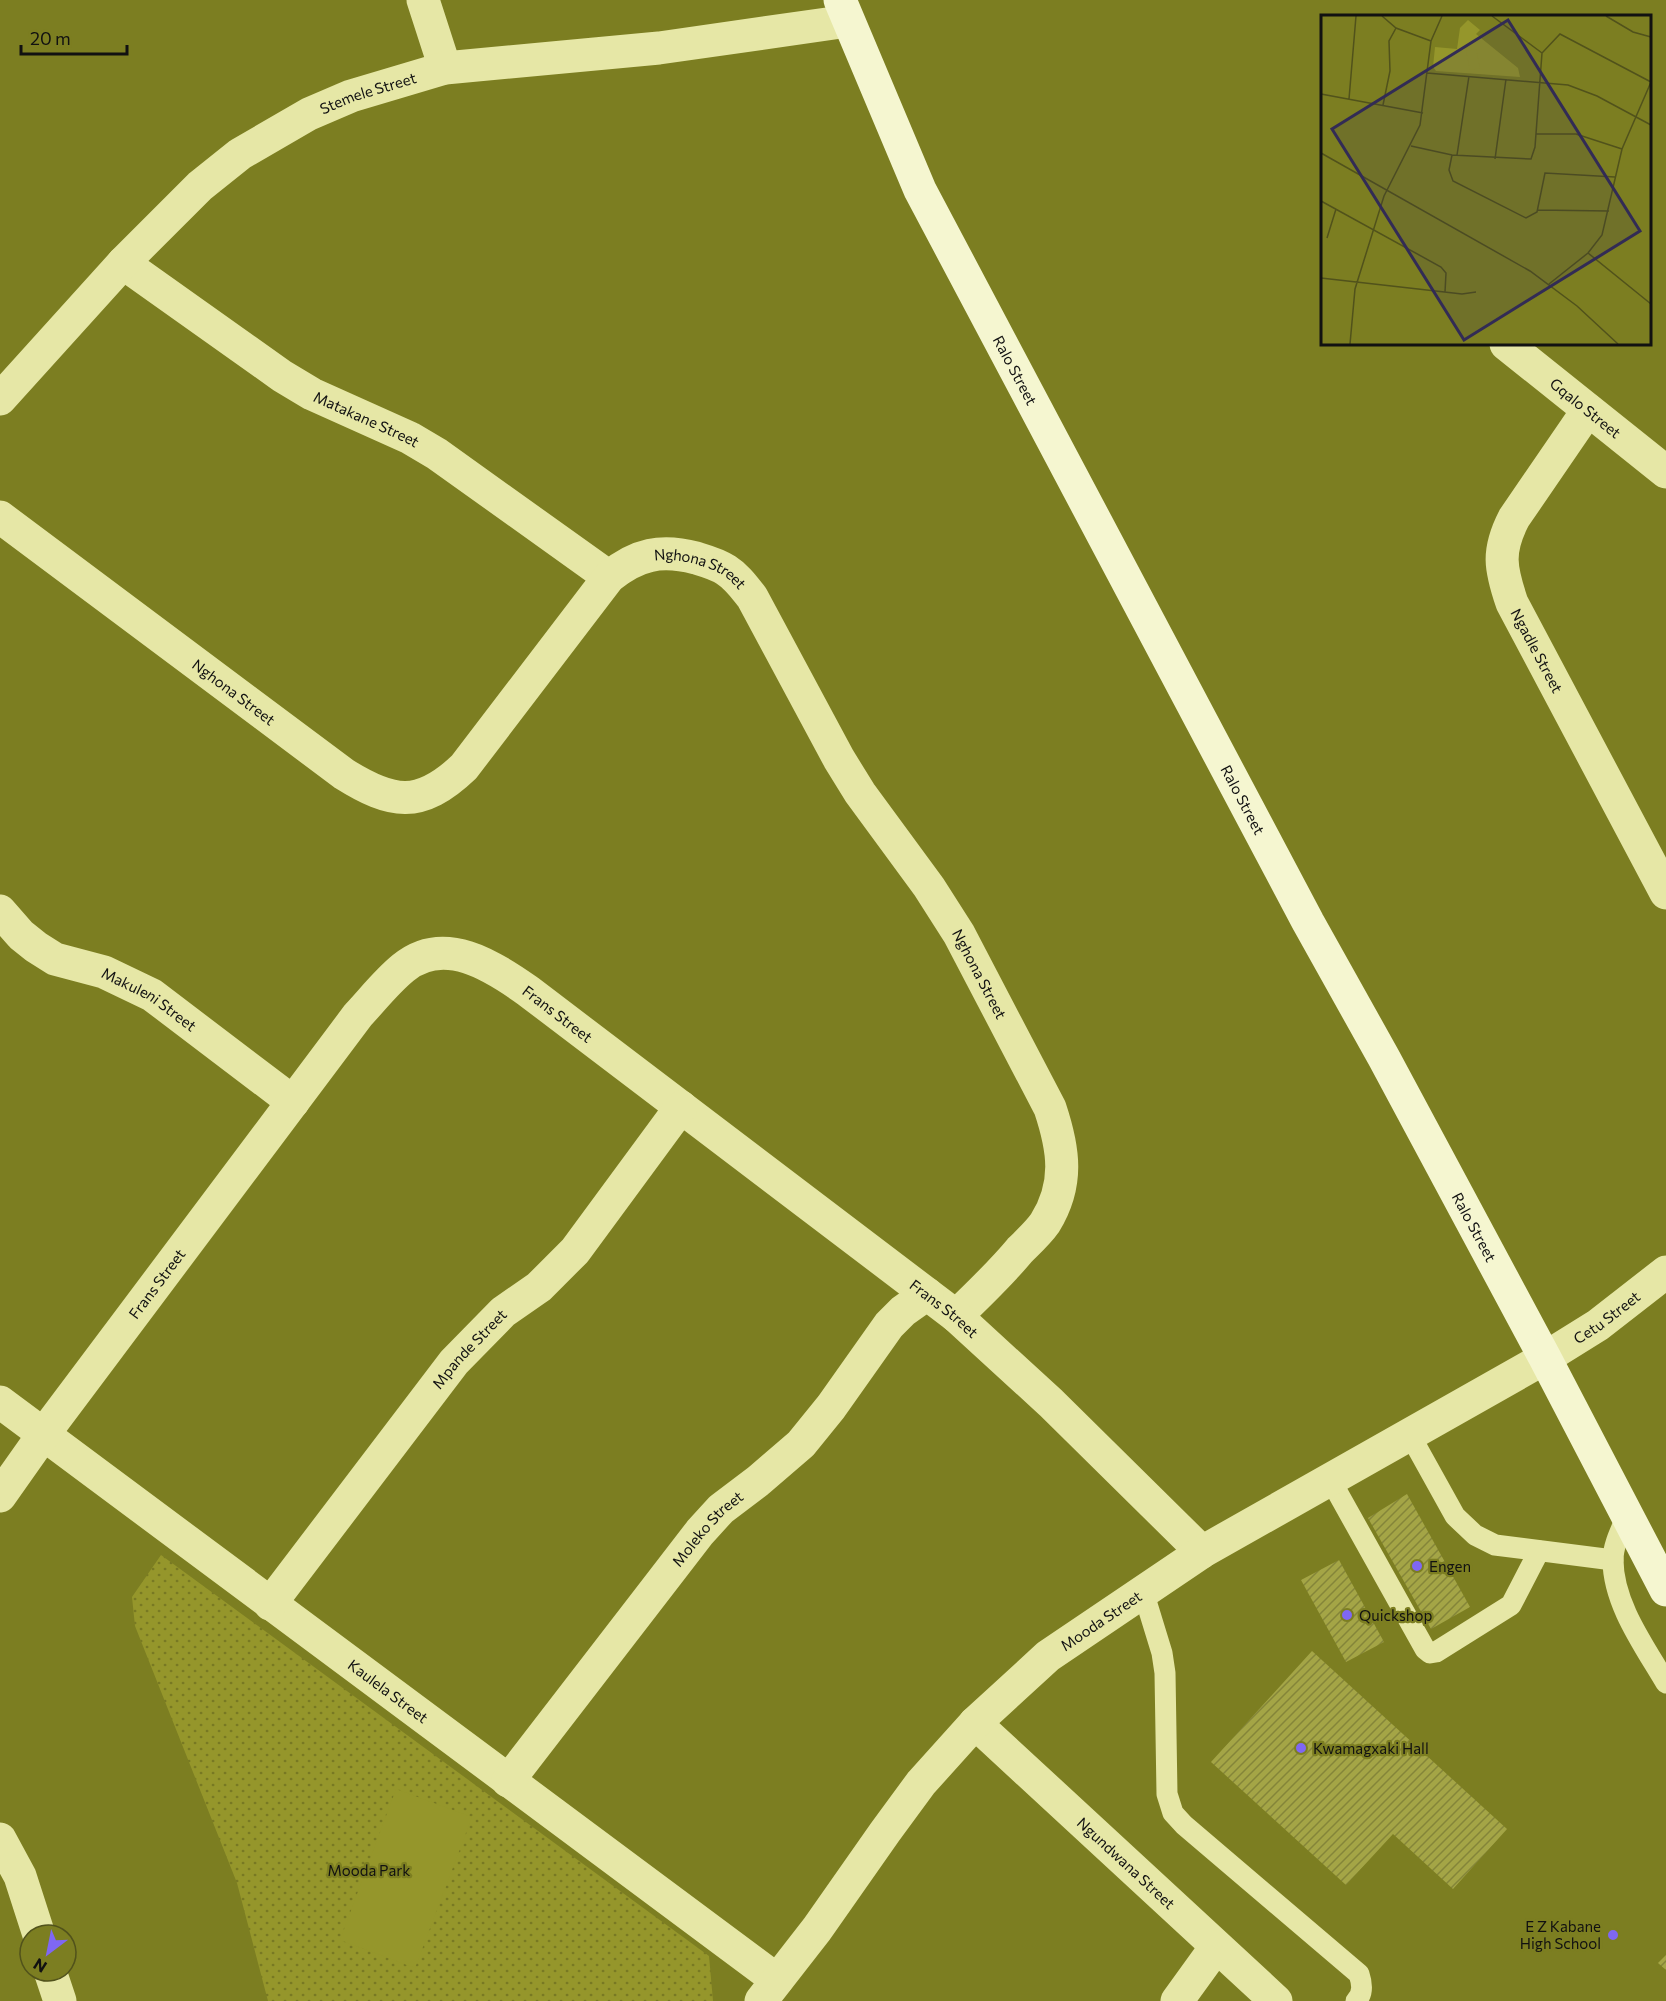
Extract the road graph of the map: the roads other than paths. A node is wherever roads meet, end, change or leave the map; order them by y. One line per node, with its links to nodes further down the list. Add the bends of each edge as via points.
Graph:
1 (423, 0): 3 (street)
2 (844, 10): 3 (street, Stemele Street, via 658,48); 18 (street, Ralo Street, via 920,190 1308,922)
3 (445, 68): 4 (street, Stemele Street, via 351,96 274,133 200,186)
4 (123, 263): 6 (street, Stemele Street); 10 (street, Matakane Street, via 282,376 437,454)
5 (1507, 345): 7 (street, Gqalo Street)
6 (0, 399)
7 (1588, 410): 8 (street, Gqalo Street); 11 (street, Ngadle Street, via 1514,518 1505,536 1502,567 1512,603)
8 (1666, 472)
9 (0, 517): 10 (street, Nghona Street, via 344,774 383,795 401,798 436,788 464,767)
10 (609, 577): 17 (street, Nghona Street, via 639,558 676,553 712,563 739,581 752,597 860,793 959,934 1050,1108 1062,1152 1059,1191 1051,1210 1044,1224 995,1279)
11 (1666, 893)
12 (0, 910): 13 (street, Makuleni Street, via 21,934 55,959 104,972 152,995)
13 (293, 1102): 14 (street, Frans Street, via 358,1015 405,966 440,954 459,954 500,972); 21 (street, Frans Street)
14 (681, 1107): 16 (street, Frans Street); 30 (street, Mpande Street, via 575,1251 539,1287 503,1312 453,1362)
15 (1666, 1272): 18 (street, Cetu Street, via 1598,1325)
16 (927, 1294): 17 (street, Frans Street); 33 (street, Moleko Street, via 890,1325 801,1444 700,1532)
17 (956, 1316): 26 (street, Frans Street)
18 (1545, 1358): 20 (street, Mooda Street); 24 (street, Ralo Street)
19 (0, 1402): 21 (street, Kaulela Street)
20 (1410, 1434): 22 (street, Mooda Street); 25 (lane, via 1455,1516 1475,1535 1495,1545)
21 (43, 1435): 23 (street, Frans Street); 30 (street, Kaulela Street)
22 (1330, 1479): 25 (lane, via 1430,1653 1511,1605); 26 (street, Mooda Street)
23 (0, 1496)
24 (1627, 1516): 27 (lane); 28 (street, Ralo Street)
25 (1539, 1551): 27 (lane)
26 (1202, 1552): 29 (street, Mooda Street)
27 (1613, 1560): 31 (lane, via 1627,1616)
28 (1666, 1590)
29 (1143, 1591): 32 (street, Mooda Street, via 1048,1656); 42 (lane, via 1165,1673 1167,1794 1173,1813 1359,1974 1362,1986)
30 (270, 1604): 33 (street, Kaulela Street)
31 (1666, 1683)
32 (975, 1723): 36 (street, Ngundwana Street); 38 (street, Mooda Street, via 921,1783)
33 (508, 1781): 38 (street, Kaulela Street)
34 (0, 1839): 35 (street, via 20,1876)
35 (35, 1923)
36 (1216, 1947): 40 (street); 41 (street, Ngundwana Street)
37 (54, 1983): 39 (street)
38 (769, 1990)
39 (60, 2001)
40 (1177, 2001)
41 (1276, 2001)
42 (1356, 2001)

